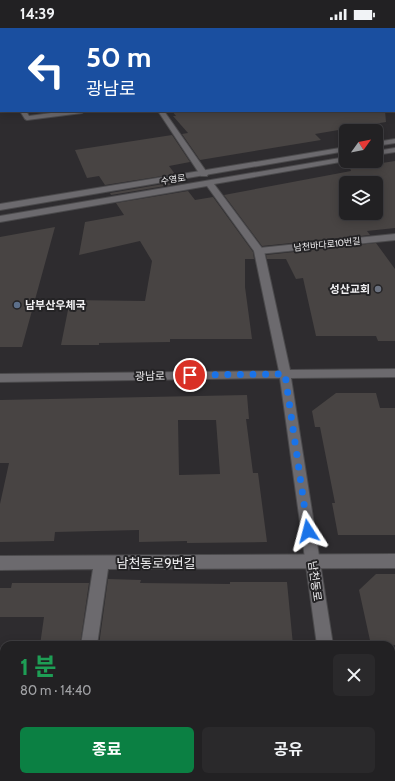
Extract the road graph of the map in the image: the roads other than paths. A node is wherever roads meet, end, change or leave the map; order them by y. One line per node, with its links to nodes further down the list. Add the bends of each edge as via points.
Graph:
1 (24, 112): 2 (street, via 27,118)
2 (74, 112)
3 (162, 112): 10 (street)
4 (395, 141): 5 (street)
5 (383, 143)
6 (339, 150): 10 (street, 수영로)
7 (395, 150): 8 (street)
8 (383, 153)
9 (339, 160): 11 (street, 수영로)
10 (204, 174): 12 (street, 수영로)
11 (209, 183): 13 (street, 수영로); 15 (street)
12 (0, 207)
13 (0, 219)
14 (395, 237): 15 (street, 남천바다로10번길)
15 (259, 251): 17 (street)
16 (395, 372): 17 (street, 광남로)
17 (285, 374): 18 (street, 광남로); 20 (street, 남천동로)
18 (0, 378)
19 (395, 561): 20 (street, 남천동로9번길)
20 (313, 562): 22 (street, 남천동로9번길); 24 (street, 남천동로)
21 (0, 563): 22 (street, 남천동로9번길)
22 (101, 563): 23 (street)
23 (90, 641)
24 (324, 641)

